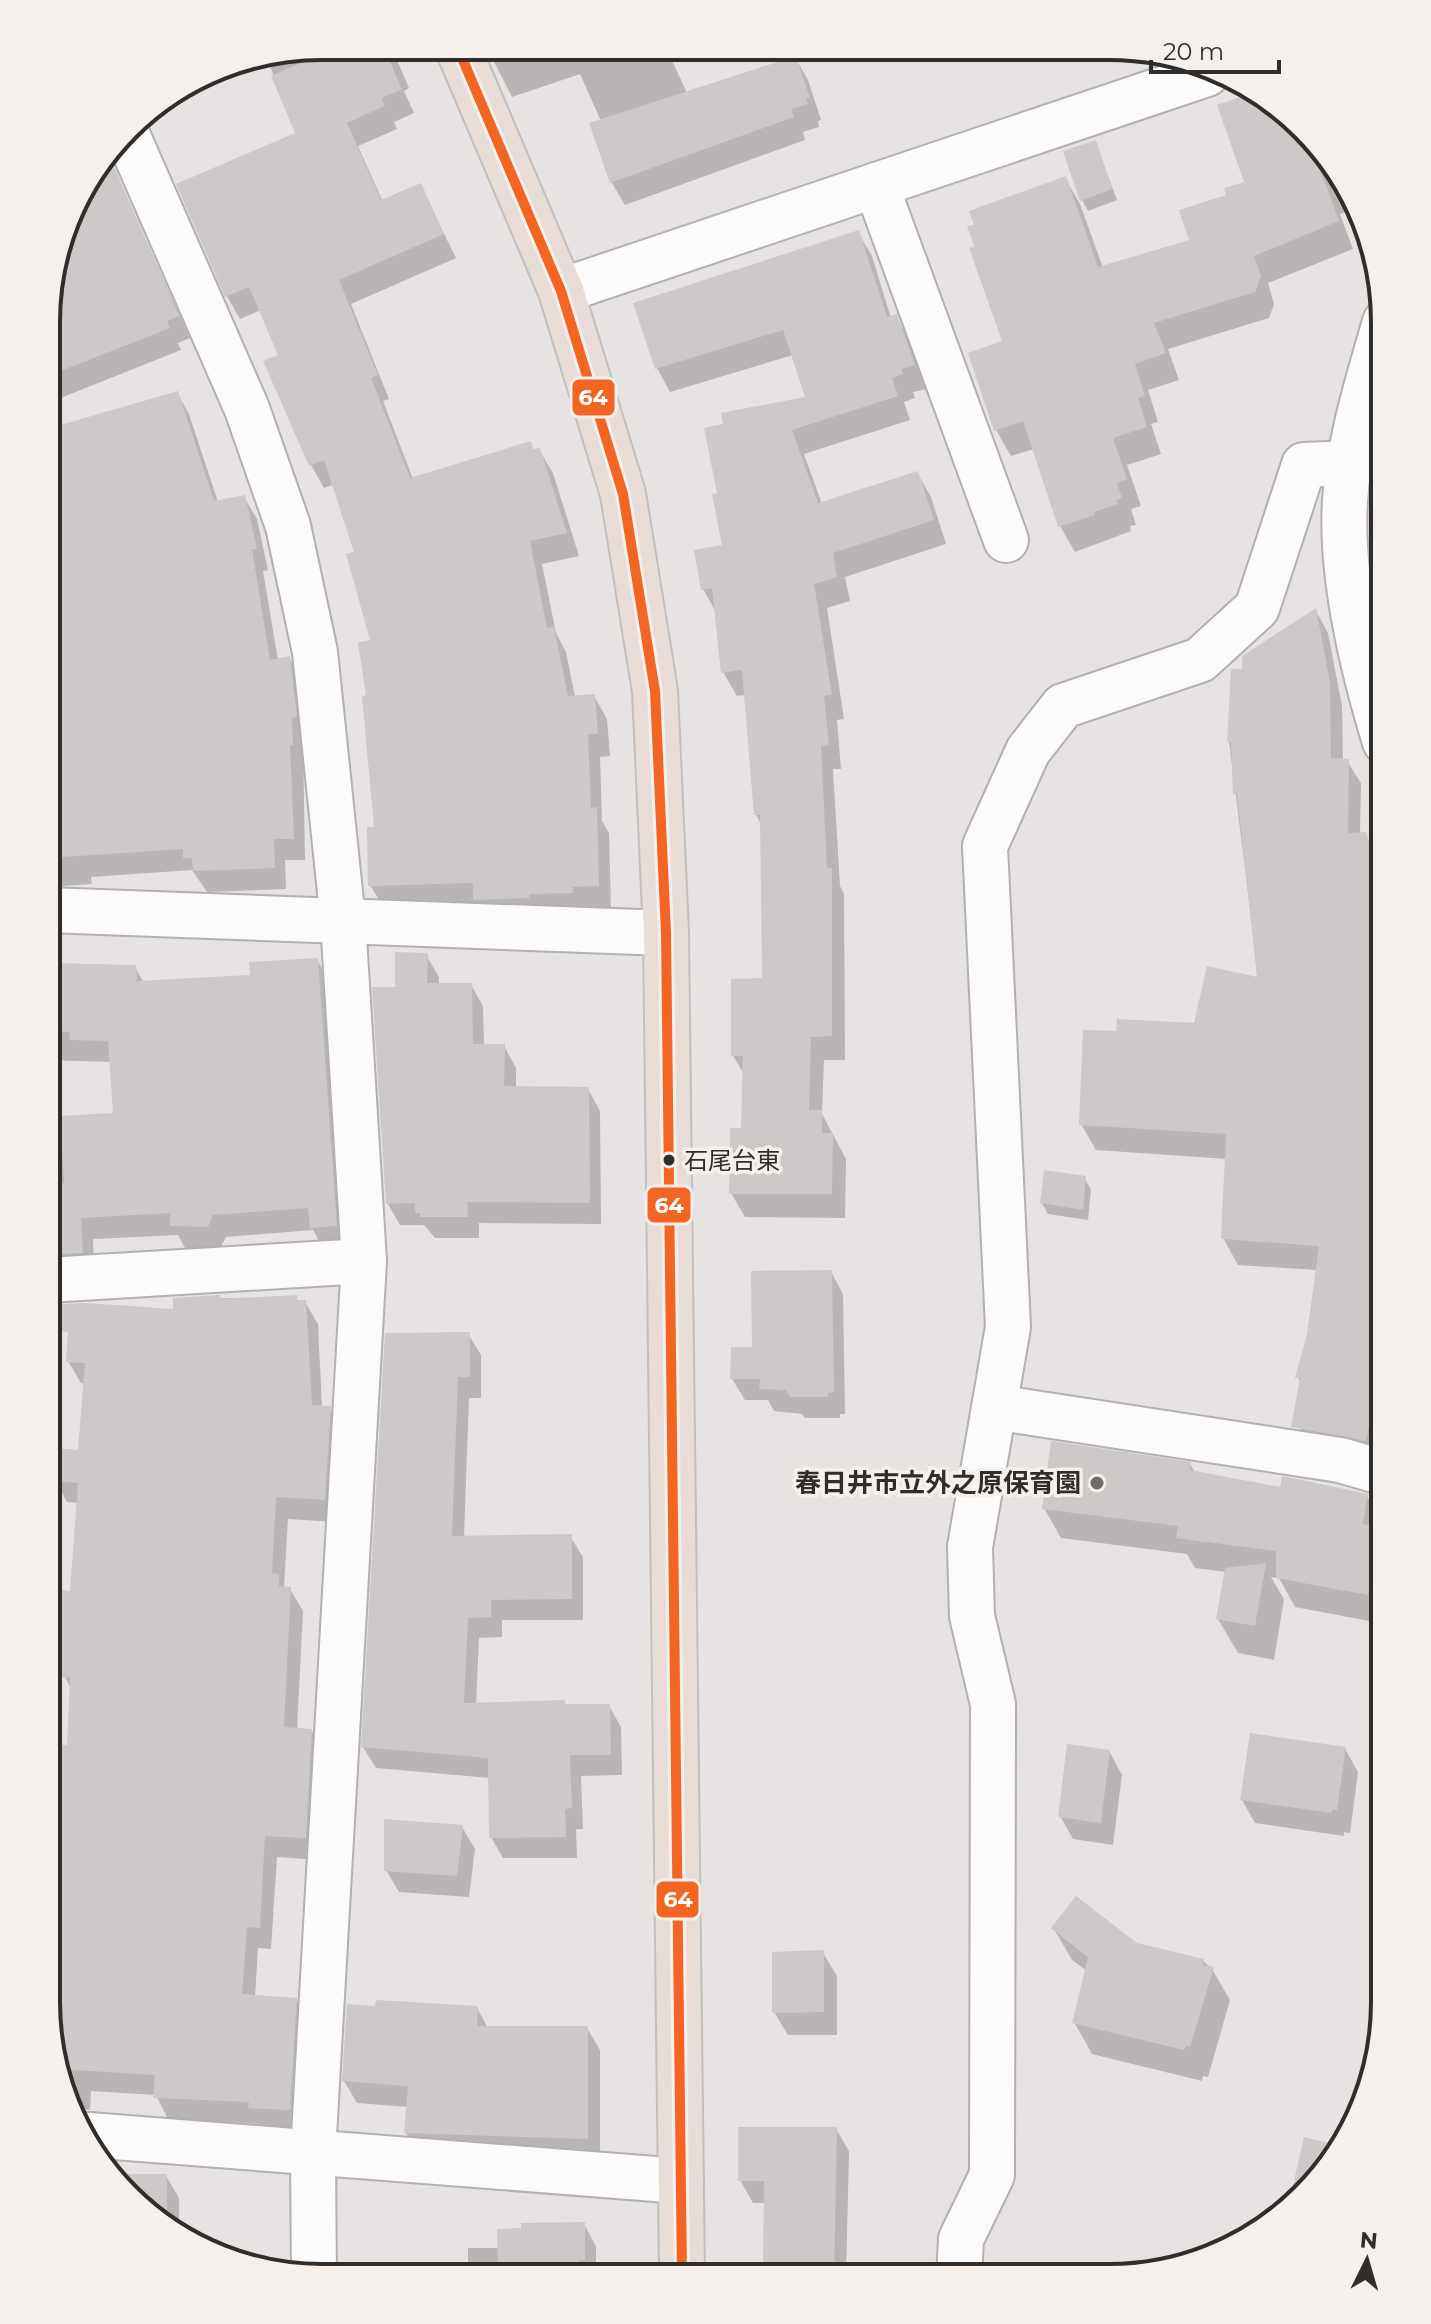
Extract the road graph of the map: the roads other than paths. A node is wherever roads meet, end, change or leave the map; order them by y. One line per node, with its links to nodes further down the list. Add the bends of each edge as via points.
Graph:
1 (463, 60): 5 (main road)
2 (1199, 77): 4 (street)
3 (131, 143): 11 (street, via 247,409 288,526 315,652)
4 (876, 185): 5 (street); 8 (street)
5 (561, 291): 12 (main road, via 626,509 655,691)
6 (1371, 370): 7 (street)
7 (1350, 463): 9 (street, via 1345,503 1356,634); 15 (street, via 1304,465 1257,608 1200,660 1063,706 1028,751 985,846 1008,1327)
8 (1006, 540)
9 (1371, 689)
10 (60, 910): 11 (street)
11 (343, 921): 12 (street); 13 (street)
12 (666, 933): 19 (main road)
13 (364, 1261): 14 (street); 18 (street)
14 (60, 1279)
15 (994, 1407): 16 (street); 22 (street, via 970,1547 972,1616 993,1704 992,2175 961,2239)
16 (1370, 1469)
17 (97, 2136): 18 (street)
18 (313, 2153): 19 (street); 20 (street)
19 (681, 2181): 21 (main road)
20 (314, 2264)
21 (682, 2264)
22 (960, 2264)

